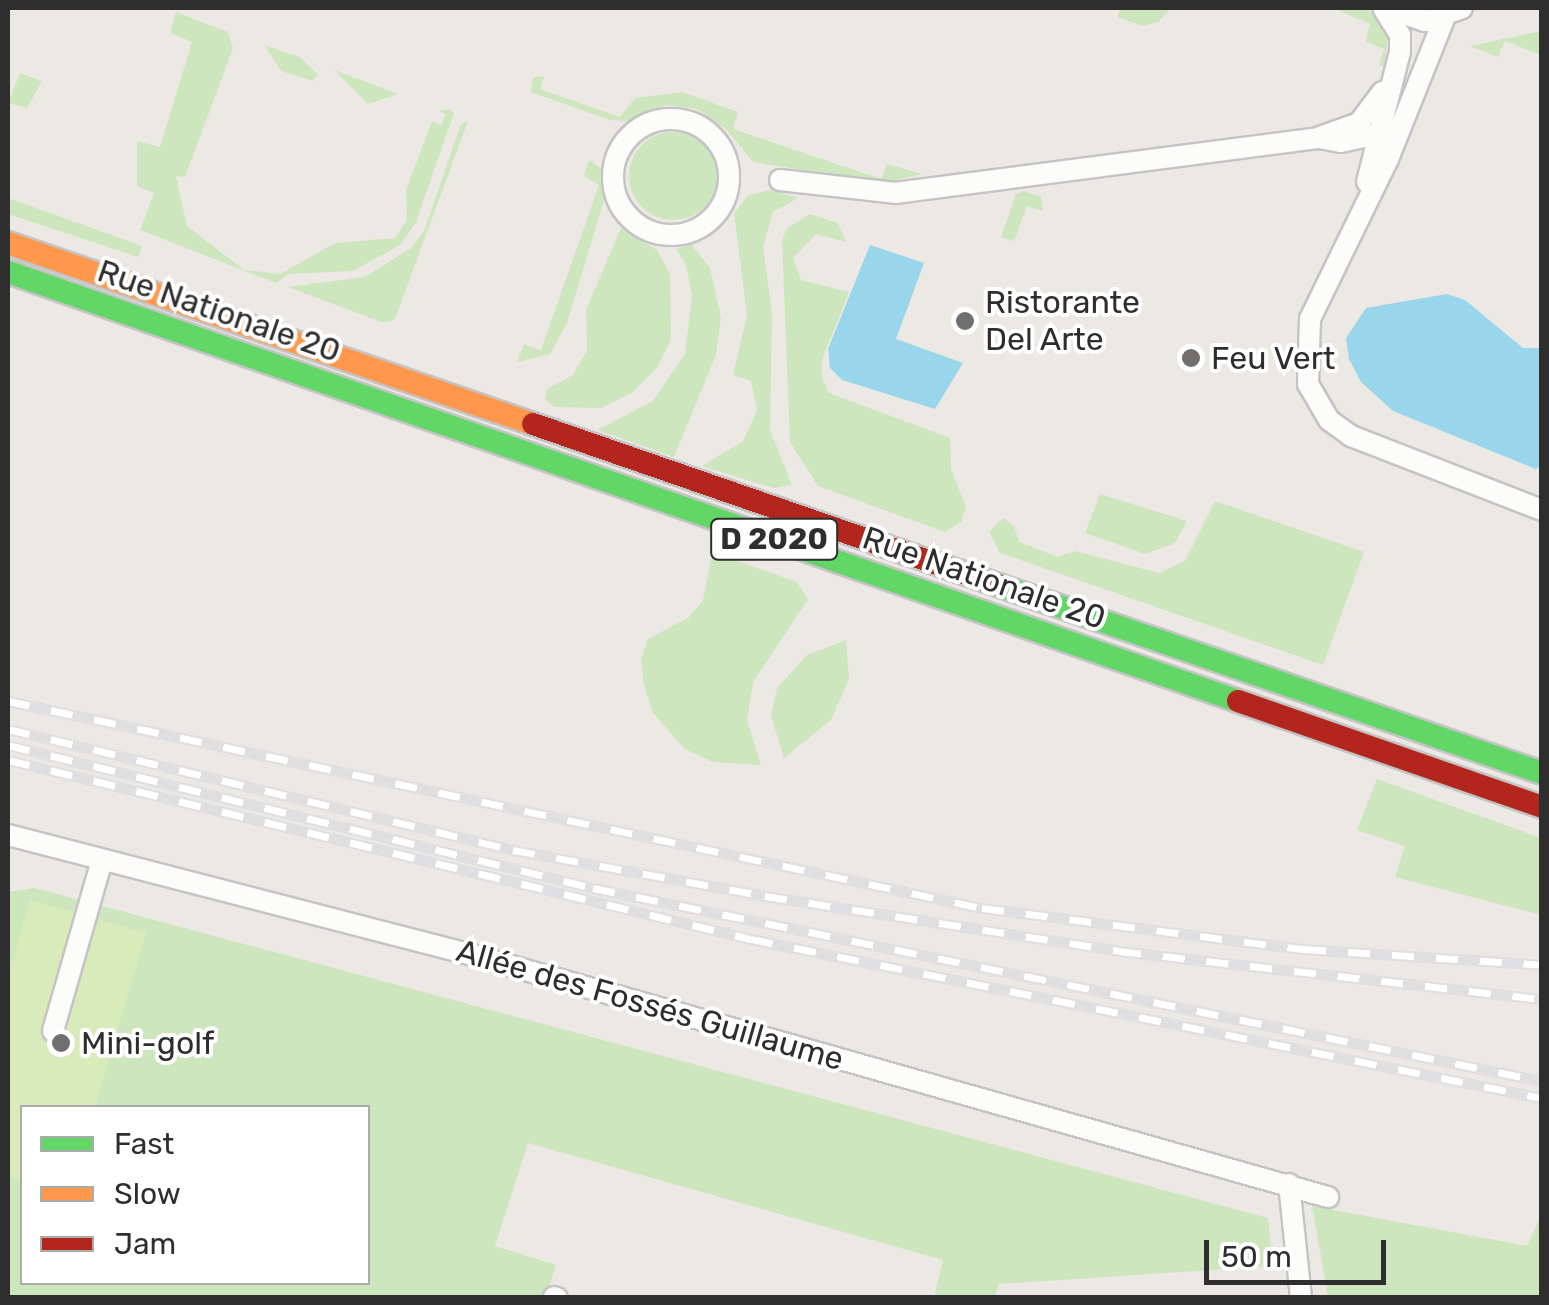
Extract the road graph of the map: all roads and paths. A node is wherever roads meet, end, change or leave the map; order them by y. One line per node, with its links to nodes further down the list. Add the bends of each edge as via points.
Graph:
1 (1385, 8): 2 (street, via 1407,19); 3 (street, via 1400,35)
2 (1458, 11): 4 (street)
3 (1397, 63): 5 (street); 6 (street, via 1371,114)
4 (1399, 128): 5 (street); 8 (street)
5 (1378, 136): 6 (street); 8 (street)
6 (1319, 138): 7 (street, via 896,193)
7 (780, 180)
8 (1361, 205): 12 (street, via 1305,339 1316,403 1350,436)
9 (711, 218): 9 (street, via 726,195 728,168 702,128 654,121 625,141 616,158 614,190 634,222 667,234)
10 (8, 243): 14 (main road, Rue Nationale 20 / D 2020)
11 (8, 272): 13 (main road, Rue Nationale 20 / D 2020)
12 (1542, 510)
13 (1433, 770): 15 (main road, D 2020, via 1493,777); 16 (main road, Rue Nationale 20 / D 2020)
14 (1542, 773)
15 (1542, 793)
16 (1542, 807)
17 (8, 835): 18 (street, Allée des Fossés Guillaume)
18 (102, 860): 19 (street); 20 (street, Allée des Fossés Guillaume, via 468,954)
19 (53, 1032)
20 (1289, 1184): 21 (street, Allée des Fossés Guillaume); 22 (street)
21 (1328, 1197)
22 (1301, 1298)

